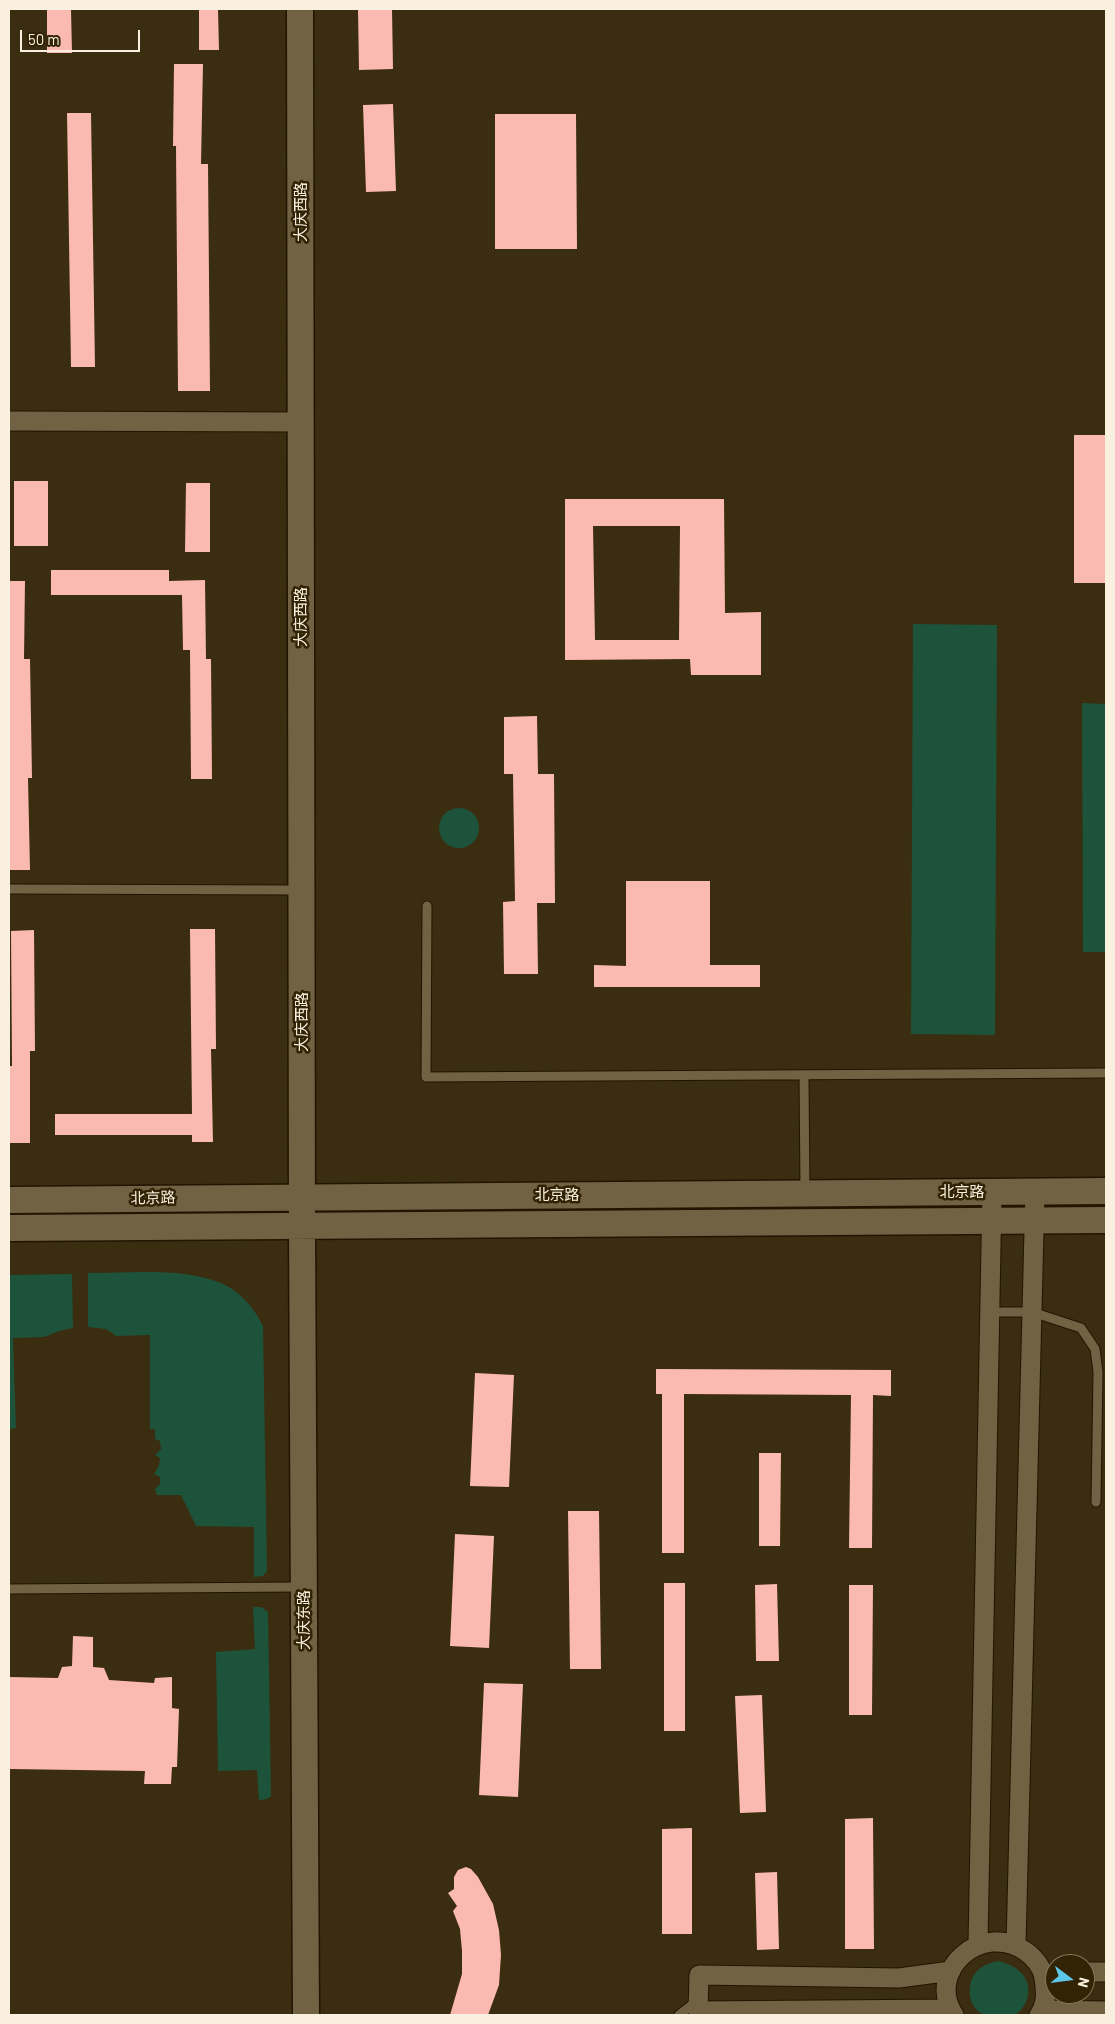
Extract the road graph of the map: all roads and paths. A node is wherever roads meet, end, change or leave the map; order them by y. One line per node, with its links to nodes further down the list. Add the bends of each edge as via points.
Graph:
1 (300, 9): 3 (main road, 大庆西路)
2 (9, 421): 3 (street)
3 (301, 422): 5 (main road, 大庆西路)
4 (9, 889): 5 (lane)
5 (302, 890): 13 (main road, 大庆西路)
6 (427, 906): 8 (lane, via 426,1077)
7 (1106, 1073): 8 (lane)
8 (804, 1075): 12 (lane)
9 (1035, 1191): 10 (main road, 北京路); 11 (main road, 北京路); 16 (street)
10 (1106, 1191)
11 (992, 1192): 12 (main road, 北京路); 15 (street)
12 (805, 1193): 13 (main road, 北京路)
13 (302, 1196): 14 (main road, 北京路); 18 (main road, 大庆西路)
14 (9, 1200)
15 (992, 1220): 16 (main road, 北京路); 18 (main road, 北京路); 20 (street)
16 (1034, 1220): 17 (main road, 北京路); 21 (street)
17 (1106, 1220)
18 (302, 1225): 19 (main road, 北京路); 24 (main road, 大庆东路)
19 (9, 1228)
20 (991, 1312): 21 (lane); 26 (street)
21 (1032, 1312): 22 (lane, via 1081,1328 1095,1348); 27 (street)
22 (1102, 1372): 23 (lane)
23 (1096, 1502)
24 (304, 1587): 25 (lane); 35 (main road, 大庆东路)
25 (9, 1589)
26 (978, 1944): 27 (street, via 997,1941); 29 (street, via 962,1955)
27 (1016, 1945): 28 (street)
28 (1045, 1968)
29 (951, 1971): 31 (street, via 899,1978 699,1975); 33 (street, via 946,1990)
30 (1045, 1995): 34 (street)
31 (698, 2000): 33 (street, via 698,2011); 36 (lane)
32 (1106, 2011): 34 (street)
33 (952, 2012)
34 (1041, 2013)
35 (306, 2015)
36 (679, 2015)

